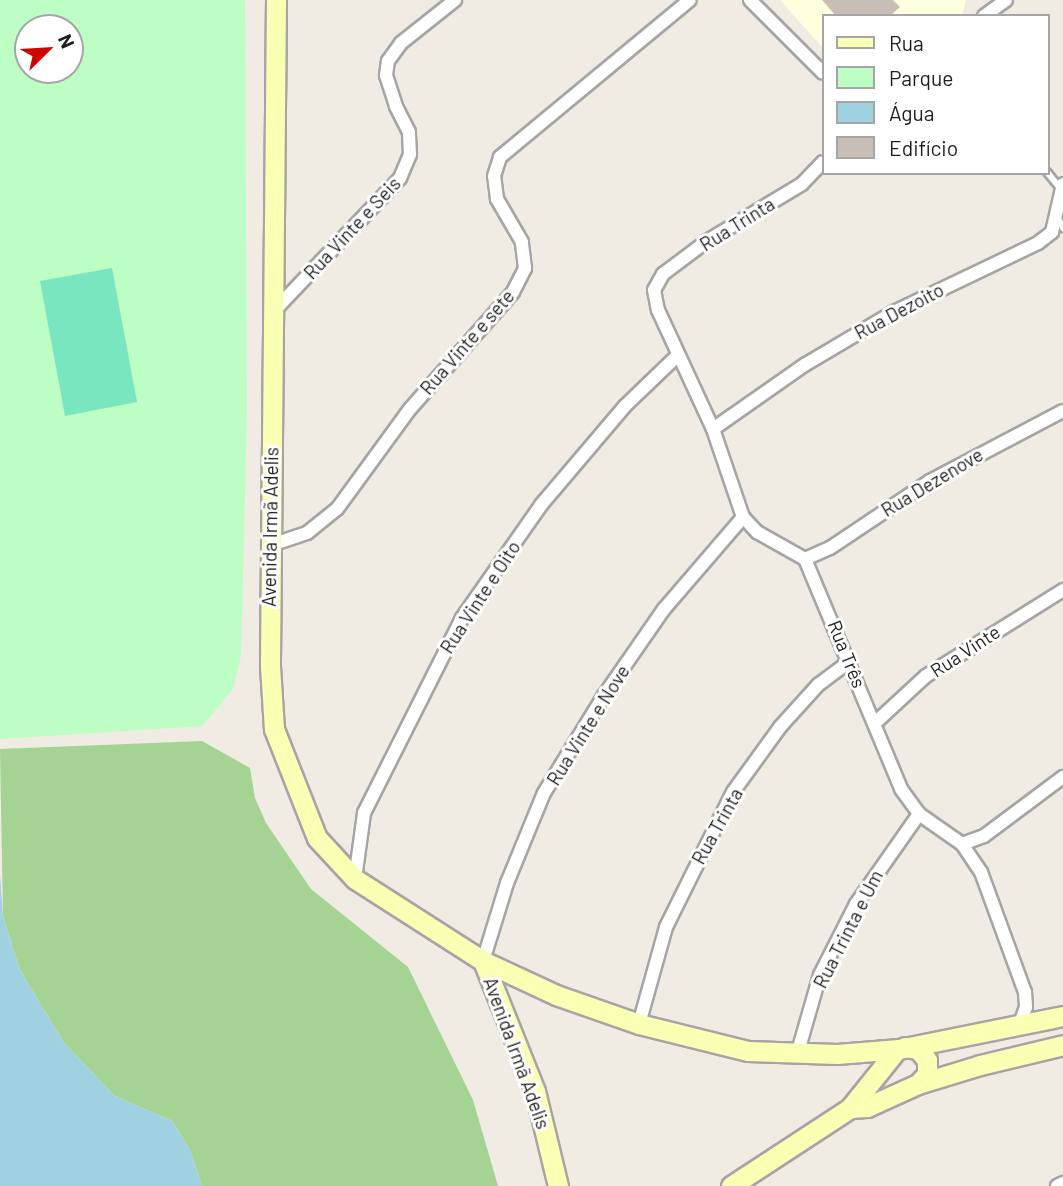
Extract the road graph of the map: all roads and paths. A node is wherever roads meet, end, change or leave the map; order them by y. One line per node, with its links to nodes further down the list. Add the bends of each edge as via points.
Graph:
1 (276, 0): 13 (street, Avenida Irmã Adelis)
2 (455, 0): 13 (street, Rua Vinte e Seis, via 401,43 388,61 386,75 409,132 410,154 400,178)
3 (690, 0): 18 (street, Rua Vinte e sete, via 500,157 494,176 497,199 522,242 525,268 513,292 410,409 337,509 307,533)
4 (750, 0): 7 (street)
5 (1006, 0): 6 (street)
6 (987, 14)
7 (822, 72)
8 (822, 163): 14 (street, Rua Trinta, via 803,184 707,241 663,274 654,290)
9 (1049, 174): 10 (lane)
10 (1062, 187): 11 (street, Rua Dezoito)
11 (1056, 215): 12 (lane); 16 (street, Rua Dezoito, via 1052,232 1038,243 894,312 806,364)
12 (1063, 228)
13 (273, 313): 18 (street, Avenida Irmã Adelis)
14 (677, 356): 16 (street); 26 (street, Rua Vinte e Oito, via 625,406 541,505 462,618 364,813)
15 (1063, 411): 19 (street, Rua Dezenove, via 930,481 830,548)
16 (713, 429): 17 (street)
17 (743, 517): 19 (street, via 757,532); 27 (street, Rua Vinte e Nove, via 664,609 544,793 507,883)
18 (268, 546): 26 (street, Avenida Irmã Adelis, via 274,729 317,838)
19 (805, 559): 21 (street, Rua Três)
20 (1063, 590): 22 (street, Rua Vinte, via 926,676)
21 (850, 662): 22 (street, Rua Três); 29 (street, Rua Trinta, via 818,685 780,727 733,792 666,928)
22 (875, 723): 24 (street, Rua Três, via 901,789)
23 (1063, 777): 25 (street, via 984,836)
24 (919, 814): 25 (street, Rua Três); 33 (street, Rua Trinta e Um, via 856,904 820,975)
25 (962, 844): 30 (street, Rua Três, via 981,872 1025,992 1026,1007)
26 (355, 879): 27 (street, Avenida Irmã Adelis)
27 (483, 961): 29 (street, Avenida Irmã Adelis, via 556,995); 37 (street, Avenida Irmã Adelis, via 535,1091)
28 (1063, 1016): 30 (street, Avenida Irmã Adelis)
29 (639, 1024): 33 (street, Avenida Irmã Adelis, via 748,1051)
30 (1019, 1026): 32 (street, Avenida Irmã Adelis)
31 (1063, 1045): 34 (street)
32 (899, 1049): 33 (street, Avenida Irmã Adelis); 34 (street, via 888,1064 890,1076 900,1085); 34 (street, via 918,1049 927,1060 927,1074); 35 (street)
33 (797, 1055)
34 (915, 1086): 35 (street, via 867,1107)
35 (850, 1108): 38 (street)
36 (1063, 1182): 39 (street)
37 (558, 1186)
38 (731, 1186)
39 (1057, 1186)

